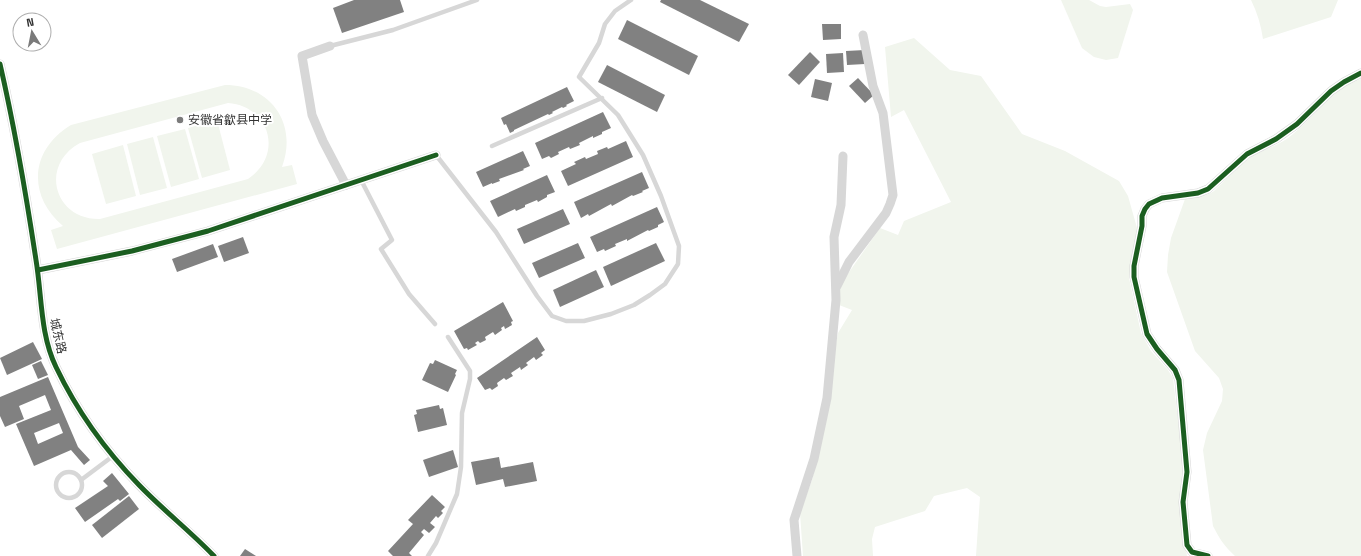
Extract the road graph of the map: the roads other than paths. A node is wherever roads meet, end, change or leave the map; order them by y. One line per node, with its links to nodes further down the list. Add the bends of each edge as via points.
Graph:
1 (477, 0): 4 (lane, via 393,30)
2 (631, 0): 7 (lane, via 615,11 605,24 579,78)
3 (863, 35): 14 (street, via 873,86 883,114 893,195 886,213 849,262)
4 (330, 46): 12 (street, via 302,56 312,115)
5 (0, 64): 13 (street, 城东路)
6 (1361, 73): 22 (street, via 1331,91 1298,124 1246,154 1208,189 1155,200 1145,209 1142,216 1134,277 1148,334 1175,370 1179,380 1187,472 1183,502 1187,545 1192,552)
7 (602, 98): 8 (lane); 9 (lane, via 618,115 643,155 679,246 678,264 665,284 639,302 611,314 576,322 552,316 496,232)
8 (492, 146)
9 (436, 155): 11 (street)
10 (843, 156): 14 (street, via 841,204 834,237)
11 (361, 180): 12 (street); 15 (lane, via 392,240 381,250 409,294)
12 (346, 185): 13 (street, via 208,231 132,251)
13 (38, 270): 17 (street, 城东路, via 43,324 55,366 81,414)
14 (836, 289): 21 (street, via 821,429 808,480 794,520)
15 (434, 324)
16 (448, 337): 20 (lane, via 470,371 470,379 462,413 461,471 457,494 436,544)
17 (113, 456): 18 (lane); 19 (street, 城东路, via 144,490)
18 (81, 480): 18 (lane, via 81,490 74,497 64,497 57,490 56,481 64,473 76,474)
19 (214, 556)
20 (428, 556)
21 (797, 556)
22 (1208, 556)

